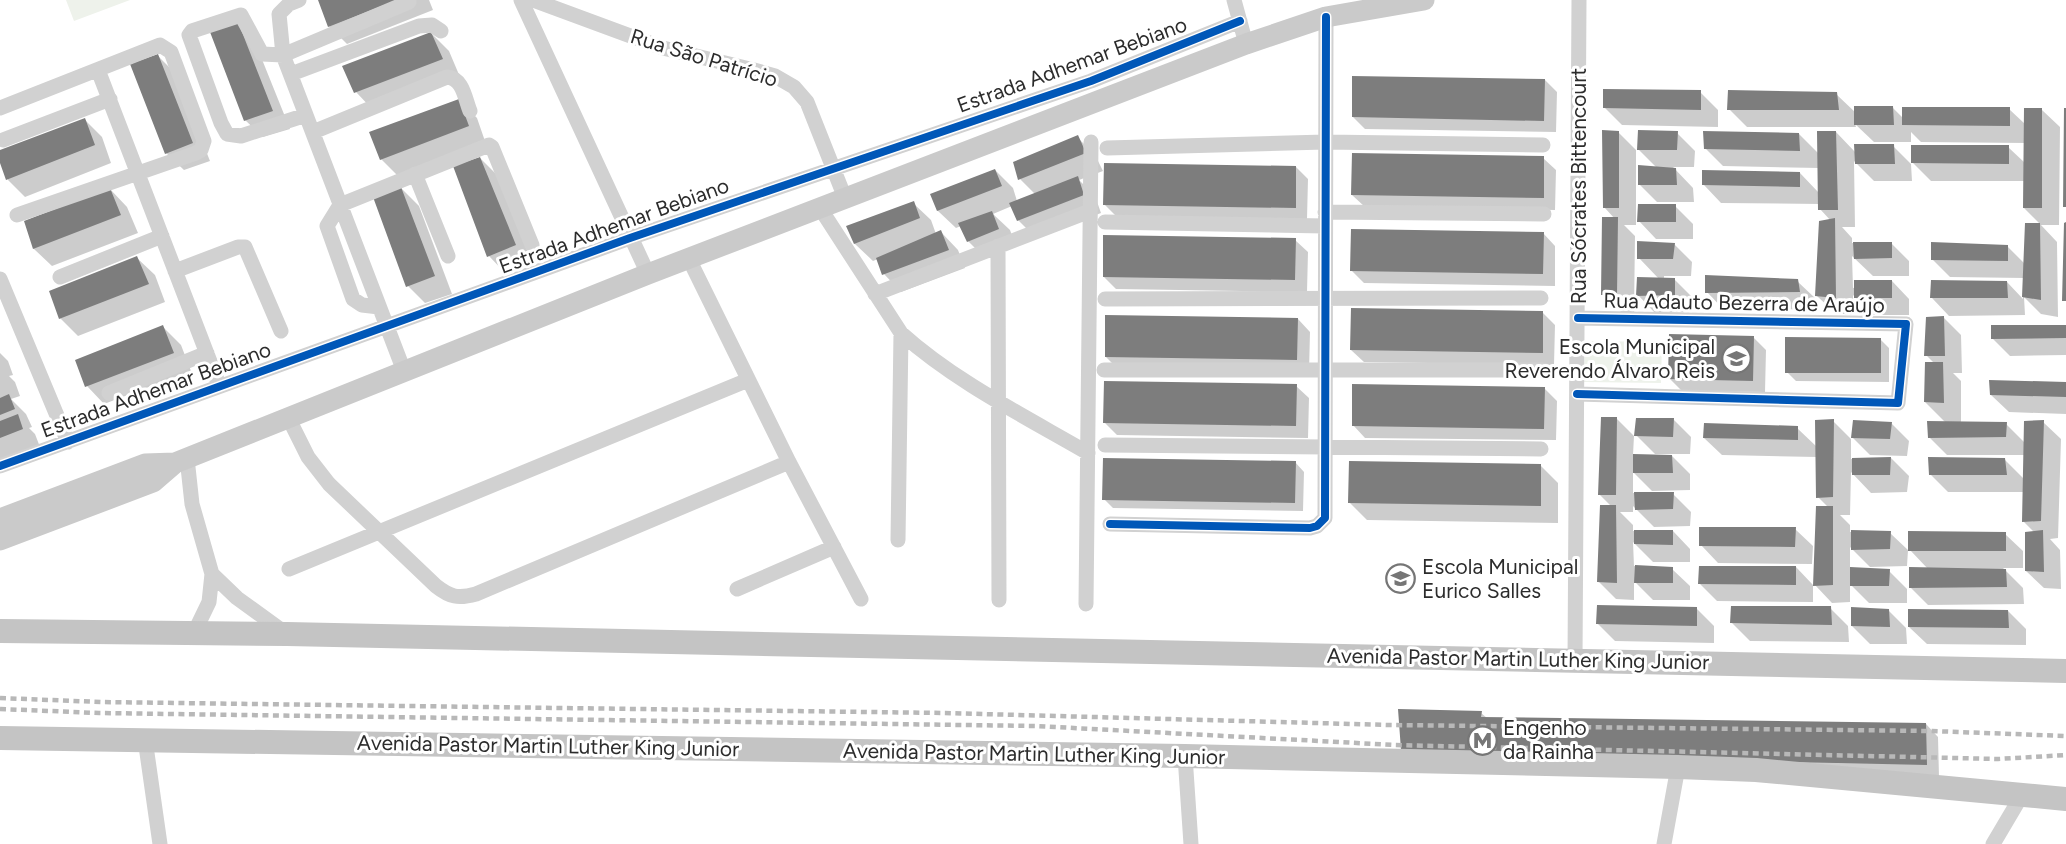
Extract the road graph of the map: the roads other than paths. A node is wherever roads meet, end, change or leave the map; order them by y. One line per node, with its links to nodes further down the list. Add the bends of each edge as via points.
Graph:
1 (299, 0): 13 (street, via 279,14)
2 (521, 0): 38 (street)
3 (533, 0): 26 (street, Rua São Patrício, via 663,48 775,76 794,87 807,102)
4 (1234, 0): 10 (street)
5 (1424, 0): 8 (main road, Estrada Adhemar Bebiano)
6 (1579, 0): 52 (street, Rua Sócrates Bittencourt)
7 (409, 2): 13 (street)
8 (1379, 3): 9 (main road, Estrada Adhemar Bebiano)
9 (1326, 17): 12 (main road, Estrada Adhemar Bebiano); 23 (street)
10 (1240, 21): 12 (street); 26 (street, Estrada Adhemar Bebiano, via 1091,81)
11 (441, 31): 15 (street, via 432,25 419,26)
12 (1246, 44): 29 (main road, Estrada Adhemar Bebiano)
13 (283, 55): 15 (street); 19 (street, via 262,54 241,15 189,35 227,134 241,136)
14 (98, 70): 16 (street); 17 (street); 27 (street, via 156,46 165,46 171,52 204,146 196,153)
15 (291, 74): 19 (street)
16 (110, 99): 21 (street); 27 (street)
17 (0, 108)
18 (470, 111): 20 (street, via 459,83 447,77)
19 (306, 115): 20 (street)
20 (313, 132): 30 (street)
21 (3, 140)
22 (1091, 142): 32 (street)
23 (1325, 142): 24 (street); 25 (street); 35 (street)
24 (1543, 144)
25 (1107, 148)
26 (833, 167): 29 (street, Rua São Patrício); 38 (street, Estrada Adhemar Bebiano)
27 (137, 172): 34 (street); 37 (street)
28 (415, 174): 30 (street); 39 (street, via 489,145); 41 (street)
29 (845, 198): 31 (main road, Estrada Adhemar Bebiano)
30 (340, 205): 51 (street); 51 (street, via 328,221 327,233 353,299 362,305)
31 (820, 208): 42 (main road, Estrada Adhemar Bebiano); 47 (street)
32 (1090, 211): 40 (street); 71 (street)
33 (1544, 214): 35 (street)
34 (17, 215)
35 (1325, 219): 36 (street); 50 (street)
36 (1105, 222)
37 (162, 236): 43 (street); 45 (street)
38 (630, 238): 44 (street); 53 (street, Estrada Adhemar Bebiano)
39 (532, 245)
40 (998, 246): 47 (street); 65 (street)
41 (448, 256)
42 (689, 259): 44 (main road, Estrada Adhemar Bebiano); 61 (street)
43 (175, 271): 54 (street, via 245,247); 56 (street)
44 (648, 274): 60 (main road, Estrada Adhemar Bebiano)
45 (60, 277)
46 (0, 279): 67 (street)
47 (874, 294): 55 (street)
48 (1541, 298): 50 (street)
49 (1105, 299): 50 (street)
50 (1326, 300): 57 (street)
51 (379, 307): 53 (street)
52 (1578, 318): 64 (street, Rua Sócrates Bittencourt); 64 (street, Rua Adauto Bezerra de Araújo, via 1906,324 1898,403)
53 (386, 326): 60 (street); 62 (street, Estrada Adhemar Bebiano)
54 (280, 331)
55 (901, 333): 65 (street); 79 (street)
56 (207, 353): 62 (street); 63 (street)
57 (1326, 369): 58 (street); 59 (street); 69 (street)
58 (1104, 370)
59 (1543, 370)
60 (404, 371): 66 (main road, Estrada Adhemar Bebiano)
61 (748, 380): 73 (street); 77 (street)
62 (219, 385): 67 (street, Estrada Adhemar Bebiano)
63 (109, 393)
64 (1577, 394): 90 (street, Rua Sócrates Bittencourt)
65 (1000, 401): 71 (street); 85 (street)
66 (288, 417): 72 (main road, Estrada Adhemar Bebiano); 77 (street, via 312,464)
67 (68, 441): 74 (street, Estrada Adhemar Bebiano)
68 (1105, 445): 69 (street)
69 (1326, 449): 70 (street); 76 (street, via 1325,518 1317,526)
70 (1541, 449)
71 (1088, 453): 86 (street)
72 (181, 460): 75 (main road, Estrada Adhemar Bebiano, via 145,464); 78 (main road, Estrada Adhemar Bebiano, via 153,482); 82 (street)
73 (789, 462): 77 (street, via 465,597 449,596); 80 (street)
74 (0, 466)
75 (0, 519)
76 (1110, 524)
77 (381, 531): 81 (street)
78 (0, 540)
79 (898, 540)
80 (834, 547): 83 (street); 84 (street)
81 (289, 569)
82 (212, 574): 88 (street, via 209,602); 89 (street, via 237,598)
83 (737, 589)
84 (861, 599)
85 (999, 600)
86 (1086, 604)
87 (0, 631): 88 (main road, Avenida Pastor Martin Luther King Junior)
88 (194, 633): 89 (main road, Avenida Pastor Martin Luther King Junior)
89 (287, 634): 90 (main road, Avenida Pastor Martin Luther King Junior)
90 (1575, 661): 91 (main road, Avenida Pastor Martin Luther King Junior)
91 (2066, 671)
92 (0, 738): 93 (main road, Avenida Pastor Martin Luther King Junior)
93 (145, 739): 94 (main road, Avenida Pastor Martin Luther King Junior); 98 (street)
94 (1185, 756): 95 (main road, Avenida Pastor Martin Luther King Junior); 99 (street)
95 (1678, 767): 96 (main road, Avenida Pastor Martin Luther King Junior, via 1756,770); 100 (street)
96 (2022, 795): 97 (main road, Avenida Pastor Martin Luther King Junior); 101 (street)
97 (2066, 799)
98 (160, 844)
99 (1191, 844)
100 (1664, 844)
101 (1993, 844)

